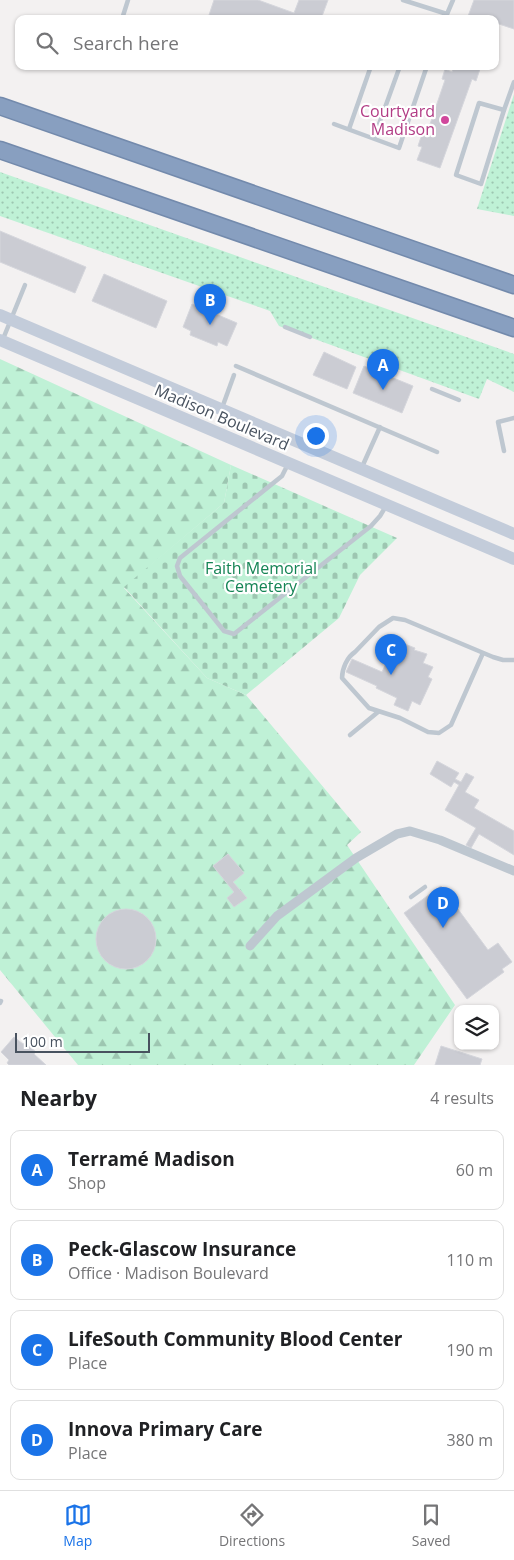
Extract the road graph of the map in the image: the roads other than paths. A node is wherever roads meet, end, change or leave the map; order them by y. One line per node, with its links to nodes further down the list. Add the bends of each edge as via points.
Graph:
1 (128, 0): 4 (lane)
2 (403, 0): 5 (lane)
3 (453, 0): 6 (lane)
4 (123, 15)
5 (443, 15)
6 (446, 15)
7 (370, 70): 14 (lane)
8 (399, 70): 15 (lane)
9 (426, 70): 15 (lane, via 399,148)
10 (514, 82): 12 (lane)
11 (0, 106): 18 (highway)
12 (504, 110): 12 (lane, via 482,184 456,175 479,103)
13 (334, 124): 14 (lane)
14 (349, 129): 15 (lane)
15 (374, 138)
16 (0, 150): 21 (highway)
17 (25, 285): 19 (lane)
18 (514, 285)
19 (6, 317): 23 (lane); 28 (main road, Madison Boulevard)
20 (285, 327): 22 (lane)
21 (514, 328)
22 (310, 337)
23 (1, 340): 33 (main road, Madison Boulevard)
24 (236, 366): 30 (lane)
25 (234, 375): 28 (lane)
26 (432, 389): 27 (lane)
27 (459, 400)
28 (222, 409): 34 (main road, Madison Boulevard)
29 (514, 418): 31 (lane, via 498,422)
30 (380, 427): 32 (lane); 34 (lane)
31 (504, 451)
32 (437, 452)
33 (288, 462): 35 (main road, Madison Boulevard); 35 (lane, via 282,476 180,558 177,566 180,576 224,631 234,634 282,597 371,526)
34 (361, 469): 36 (main road, Madison Boulevard)
35 (387, 504): 37 (main road, Madison Boulevard)
36 (443, 504): 37 (main road); 38 (main road, Madison Boulevard)
37 (435, 525): 39 (main road, Madison Boulevard)
38 (514, 534)
39 (514, 559)
40 (483, 653): 41 (lane); 42 (lane, via 452,724 439,733 428,732 400,718); 42 (lane, via 393,618 379,626 350,655 342,672 342,678 369,708)
41 (514, 660)
42 (378, 712): 43 (lane)
43 (350, 735)
44 (514, 871): 47 (street, via 440,840 410,832 397,834 356,858 277,916)
45 (425, 887): 46 (lane)
46 (411, 896)
47 (250, 946)

